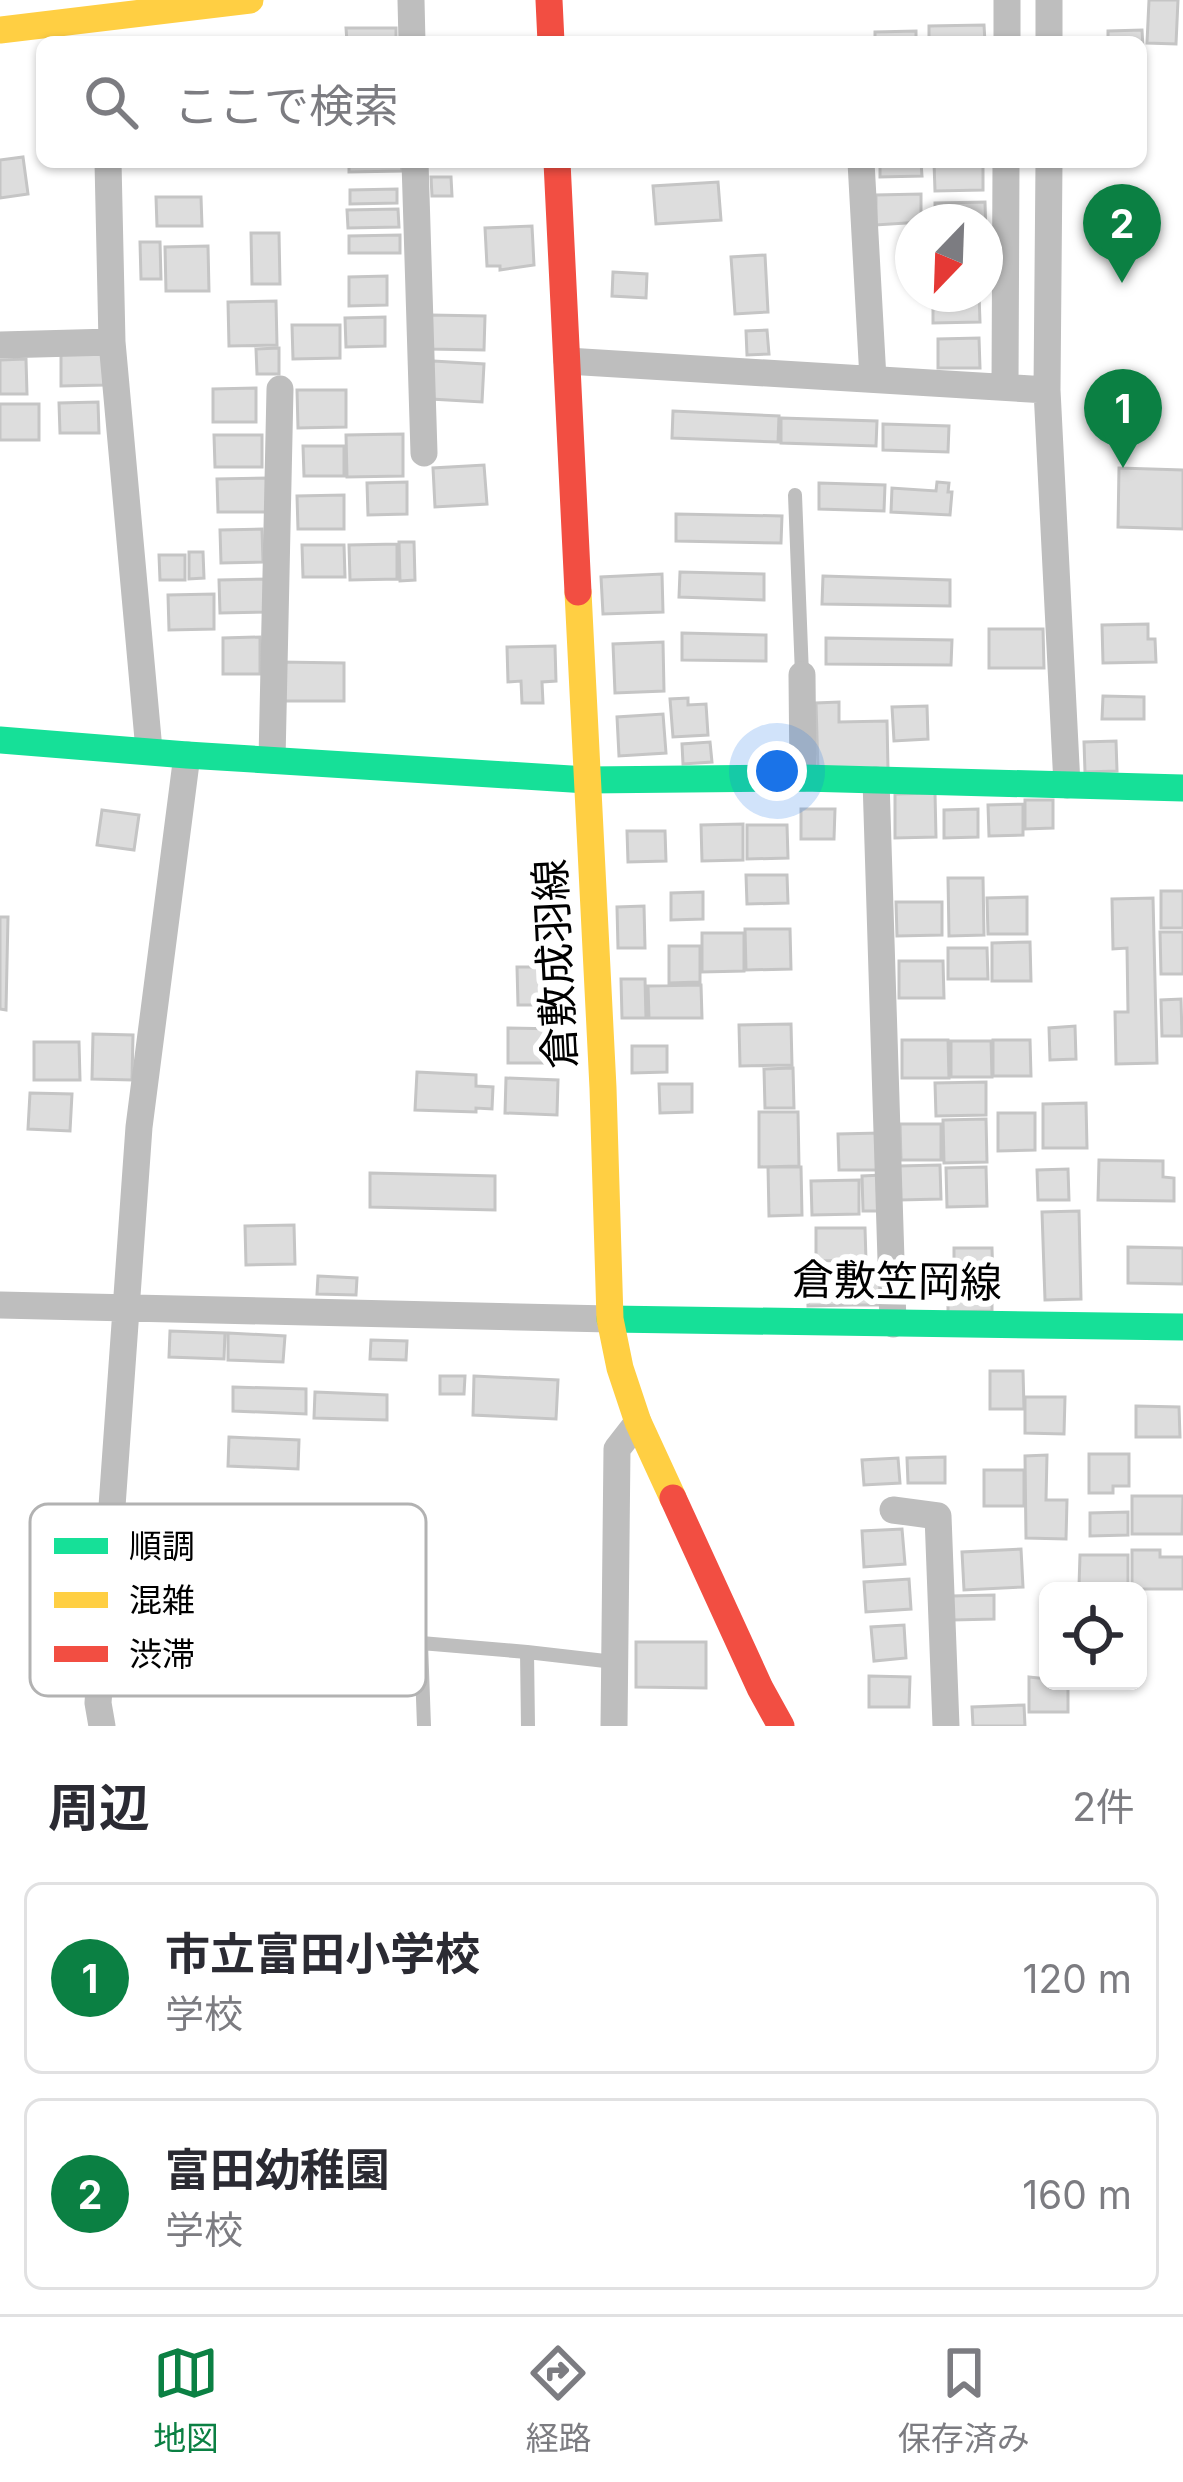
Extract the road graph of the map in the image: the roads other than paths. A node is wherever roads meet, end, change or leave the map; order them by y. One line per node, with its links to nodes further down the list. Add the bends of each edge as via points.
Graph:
1 (250, 0): 6 (main road)
2 (411, 0): 8 (street)
3 (549, 0): 9 (main road)
4 (1007, 0): 10 (street)
5 (1049, 0): 11 (street)
6 (106, 20): 7 (main road)
7 (0, 31)
8 (412, 36)
9 (551, 36)
10 (1007, 36)
11 (1049, 36)
12 (108, 168): 18 (street)
13 (416, 168): 25 (street)
14 (557, 168): 20 (main road, 倉敷成羽線)
15 (861, 168): 21 (street)
16 (1006, 168): 22 (street)
17 (1048, 168): 24 (street)
18 (112, 342): 19 (street); 29 (street)
19 (0, 345)
20 (567, 361): 21 (street); 33 (main road, 倉敷成羽線)
21 (873, 380): 22 (street)
22 (1005, 387): 24 (street)
23 (280, 389): 31 (street)
24 (1047, 390): 35 (street)
25 (424, 453)
26 (795, 495): 27 (lane)
27 (802, 675): 32 (street)
28 (0, 740): 29 (main road)
29 (148, 750): 30 (main road)
30 (187, 754): 31 (main road); 38 (street, via 139,1127)
31 (272, 760): 33 (main road)
32 (803, 778): 33 (main road); 34 (main road)
33 (587, 779): 39 (main road, 倉敷成羽線)
34 (876, 780): 35 (main road); 40 (street)
35 (1067, 785): 36 (main road)
36 (1183, 788)
37 (0, 1305): 38 (street)
38 (128, 1308): 39 (street); 43 (street)
39 (610, 1318): 40 (main road, 倉敷笠岡線); 42 (main road, 倉敷成羽線)
40 (893, 1324): 41 (main road, 倉敷笠岡線)
41 (1183, 1327)
42 (638, 1422): 47 (street, via 617,1449); 54 (main road, 倉敷成羽線)
43 (113, 1504)
44 (893, 1510): 55 (street, via 938,1516)
45 (426, 1643): 46 (lane)
46 (526, 1652): 47 (lane); 52 (lane)
47 (614, 1662): 53 (street)
48 (98, 1696): 50 (street)
49 (423, 1696): 51 (lane)
50 (102, 1726)
51 (424, 1726)
52 (528, 1726)
53 (614, 1726)
54 (781, 1726)
55 (946, 1726)

